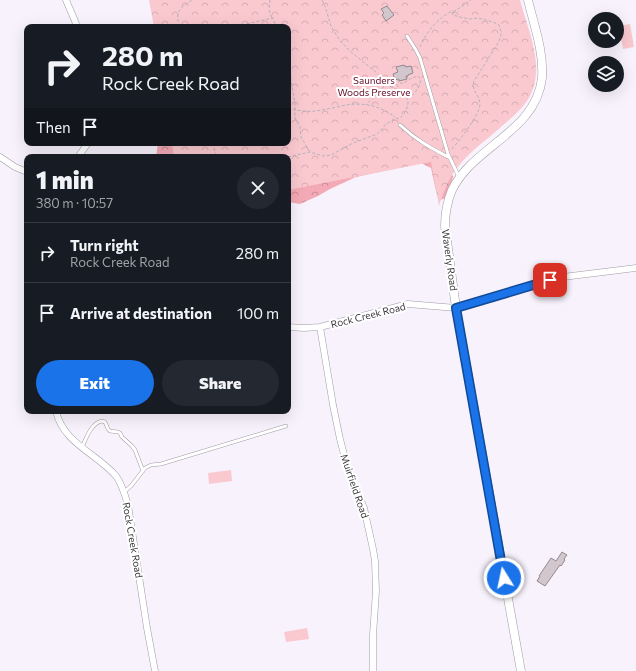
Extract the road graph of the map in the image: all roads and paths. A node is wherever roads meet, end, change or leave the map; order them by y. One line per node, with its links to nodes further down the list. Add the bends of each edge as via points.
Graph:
1 (66, 0): 9 (street)
2 (192, 0): 10 (path, via 178,11)
3 (270, 0): 8 (path, via 269,10)
4 (322, 0): 17 (path, via 340,42 378,73)
5 (471, 0): 7 (path)
6 (528, 0): 29 (street, Waverly Road, via 541,59 542,78 538,94 520,122 472,164)
7 (452, 11): 14 (path, via 436,22); 26 (path, via 455,16 493,22 499,25 501,31 498,43 474,81 479,109)
8 (273, 18): 11 (path); 12 (path)
9 (76, 24)
10 (178, 24)
11 (246, 24)
12 (275, 24)
13 (407, 36): 14 (lane)
14 (416, 50): 26 (lane)
15 (291, 78): 21 (path)
16 (398, 79): 18 (path, via 399,82 405,83 418,76 421,80 419,89)
17 (385, 84): 18 (path, via 406,95); 19 (path)
18 (408, 99): 22 (path, via 405,112 399,119)
19 (366, 105): 21 (path, via 347,105 314,112); 22 (path, via 384,110)
20 (291, 108): 21 (path)
21 (295, 110): 24 (path, via 301,137)
22 (396, 118): 24 (path, via 389,121 377,134 332,155 323,156)
23 (400, 125): 26 (lane, via 420,142)
24 (310, 152): 25 (path)
25 (291, 156)
26 (449, 156): 29 (lane)
27 (0, 157): 28 (street)
28 (24, 171)
29 (460, 178): 31 (street, Waverly Road, via 452,191 445,217)
30 (636, 268): 31 (street, Rock Creek Road, via 562,277)
31 (456, 308): 33 (street, Rock Creek Road, via 408,304); 41 (street, Waverly Road)
32 (291, 327): 33 (street, Rock Creek Road)
33 (320, 327): 40 (street, Muirfield Road, via 340,439 349,474 364,508 375,561)
34 (57, 414): 36 (street, Rock Creek Road, via 62,428)
35 (286, 426): 37 (lane, via 161,464 151,464)
36 (82, 447): 37 (lane, via 91,429 97,422 102,421 110,431 120,433 132,446); 38 (street, Rock Creek Road, via 116,477)
37 (143, 470): 38 (lane)
38 (124, 492): 39 (street, Rock Creek Road)
39 (155, 671)
40 (373, 671)
41 (521, 671)

